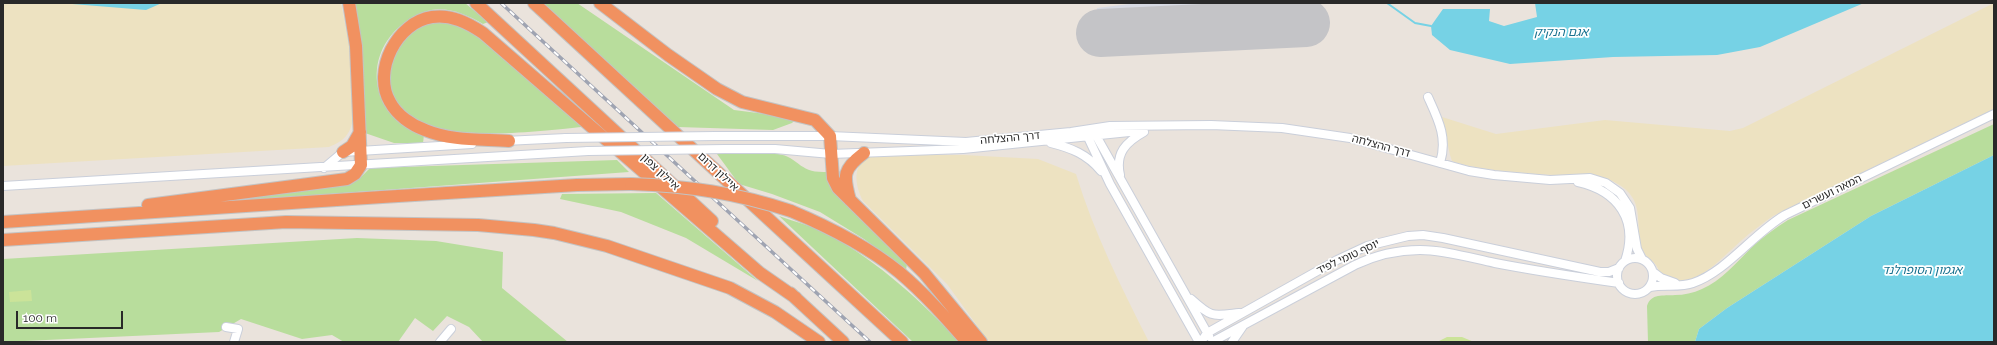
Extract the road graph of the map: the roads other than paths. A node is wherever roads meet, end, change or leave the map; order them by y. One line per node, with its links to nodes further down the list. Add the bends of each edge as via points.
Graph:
1 (349, 3): 9 (highway, via 356,46)
2 (476, 3): 37 (highway, איילון צפון)
3 (534, 3): 47 (highway, איילון דרום)
4 (600, 3): 11 (highway, via 717,89 742,102 815,120)
5 (1428, 97): 18 (street, via 1442,134 1444,150)
6 (1994, 114): 34 (street, המאה ועשרים, via 1785,215 1761,230 1709,275 1691,284)
7 (1189, 125): 8 (street, דרך ההצלחה); 10 (street, דרך ההצלחה, via 1110,126); 18 (street, דרך ההצלחה, via 1242,125 1329,134)
8 (1148, 129): 10 (street, דרך ההצלחה); 22 (street, via 1132,139 1120,152 1118,168)
9 (360, 131): 14 (highway); 15 (highway, via 358,139)
10 (1091, 133): 11 (street, דרך ההצלחה, via 966,142); 13 (street, דרך ההצלחה); 22 (street); 23 (street)
11 (830, 136): 12 (street, דרך ההצלחה, bridge, via 566,138); 17 (highway)
12 (509, 141): 14 (street, דרך ההצלחה); 37 (highway, via 460,138 433,133 410,123 399,114 388,97 385,68 389,53 404,32 424,19 438,17 459,20 483,33 760,273)
13 (1042, 142): 16 (street, דרך ההצלחה, via 963,149); 23 (street, via 1076,150 1088,158)
14 (361, 151): 15 (street, דרך ההצלחה); 19 (highway)
15 (343, 152): 20 (street)
16 (864, 152): 17 (street, דרך ההצלחה); 25 (highway, via 850,163 845,180)
17 (831, 154): 19 (street, דרך ההצלחה, bridge, via 775,149 588,150); 25 (highway, via 833,178)
18 (1440, 163): 21 (street, דרך ההצלחה, via 1494,175)
19 (361, 165): 20 (street, דרך ההצלחה); 26 (highway, via 356,174 347,179)
20 (324, 168): 24 (street, דרך ההצלחה)
21 (1572, 180): 29 (street, דרך ההצלחה, via 1600,180 1620,193 1630,208 1637,249); 30 (street, דרך ההצלחה, via 1604,190 1618,202 1628,230)
22 (1122, 183): 36 (street)
23 (1110, 184): 50 (street)
24 (3, 186)
25 (850, 201): 49 (highway, via 924,273)
26 (34, 220): 27 (highway); 48 (highway, bridge, via 577,185 631,184 697,188 732,194 791,211 841,235 889,265 912,284)
27 (3, 222)
28 (3, 242): 45 (highway, via 286,222 478,225 554,233 607,246 730,288 775,312)
29 (1642, 259): 30 (street, via 1633,258); 32 (street)
30 (1625, 261): 31 (street)
31 (1619, 268): 33 (street); 38 (street, יוסף טומי לפיד, via 1600,272 1443,238 1408,236 1380,241 1349,254)
32 (1653, 272): 34 (street, via 1661,278); 35 (street)
33 (1618, 283): 35 (street, via 1632,294 1644,292); 39 (street, יוסף טומי לפיד, via 1549,273 1441,252 1396,251 1372,257)
34 (1681, 285): 35 (street, המאה ועשרים)
35 (1650, 287)
36 (1185, 293): 38 (street, via 1212,315); 42 (street)
37 (796, 298): 46 (highway, איילון צפון)
38 (1242, 313): 42 (street, יוסף טומי לפיד)
39 (1245, 324): 51 (street, יוסף טומי לפיד); 52 (street)
40 (226, 327): 43 (street, via 238,329)
41 (451, 329): 44 (street)
42 (1207, 333): 50 (street, יוסף טומי לפיד); 51 (street, יוסף טומי לפיד)
43 (234, 342)
44 (440, 342)
45 (819, 342)
46 (843, 342)
47 (902, 342)
48 (967, 342)
49 (981, 342)
50 (1200, 342)
51 (1212, 342)
52 (1232, 342)

